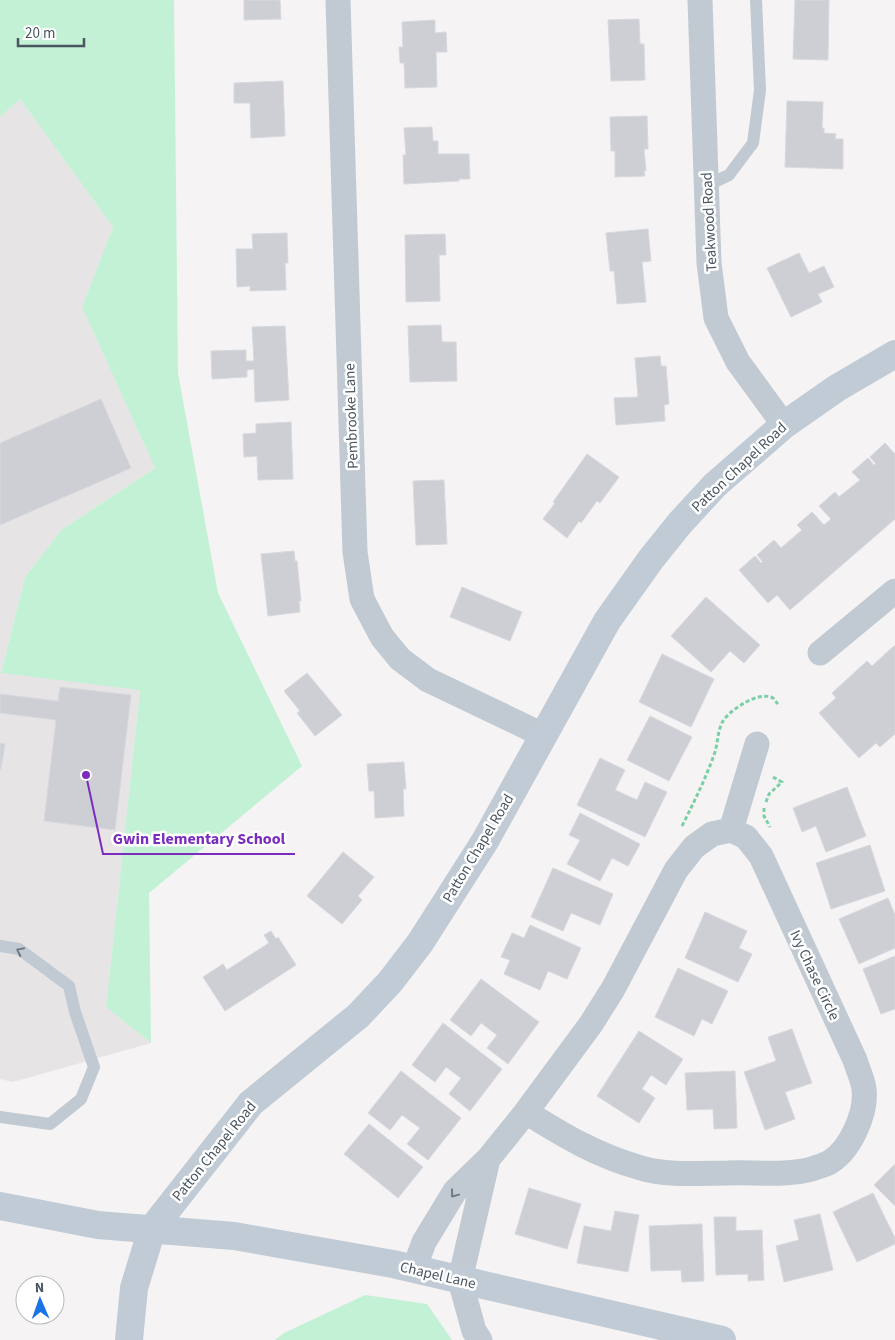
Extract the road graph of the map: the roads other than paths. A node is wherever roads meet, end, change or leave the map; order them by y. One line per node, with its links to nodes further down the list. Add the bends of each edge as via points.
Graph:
1 (338, 0): 9 (street, Pembrooke Lane, via 355,552 362,599 382,638 400,659 428,680)
2 (700, 0): 4 (street, Teakwood Road)
3 (756, 0): 4 (lane, via 760,90 753,143 729,175)
4 (706, 186): 6 (street, Teakwood Road, via 709,263 716,318 738,362)
5 (895, 354): 6 (street, Patton Chapel Road)
6 (784, 424): 9 (street, Patton Chapel Road, via 715,485 650,559 607,621)
7 (895, 591): 8 (street)
8 (820, 653)
9 (543, 735): 17 (street, Patton Chapel Road, via 485,841 420,943 390,982 358,1016 251,1103)
10 (754, 755): 11 (street)
11 (731, 830): 13 (street, via 712,834 694,847 676,870 592,1024); 13 (street, Ivy Chase Circle, via 746,837 761,856 855,1060 864,1090 862,1113 844,1149 830,1162 791,1172 682,1173 644,1169 576,1143)
12 (0, 946): 14 (lane, one-way to 12, via 50,1124 81,1099 94,1067 69,986 19,949)
13 (526, 1112): 15 (street)
14 (0, 1117)
15 (488, 1159): 18 (street, one-way to 18, via 455,1191 424,1242); 19 (street)
16 (0, 1206): 17 (street, via 98,1226)
17 (152, 1229): 18 (street, Chapel Lane, via 234,1236); 20 (street, via 134,1288)
18 (414, 1269): 19 (street, Chapel Lane)
19 (460, 1280): 21 (street, via 474,1331); 22 (street, Chapel Lane)
20 (128, 1340)
21 (480, 1340)
22 (722, 1340)

